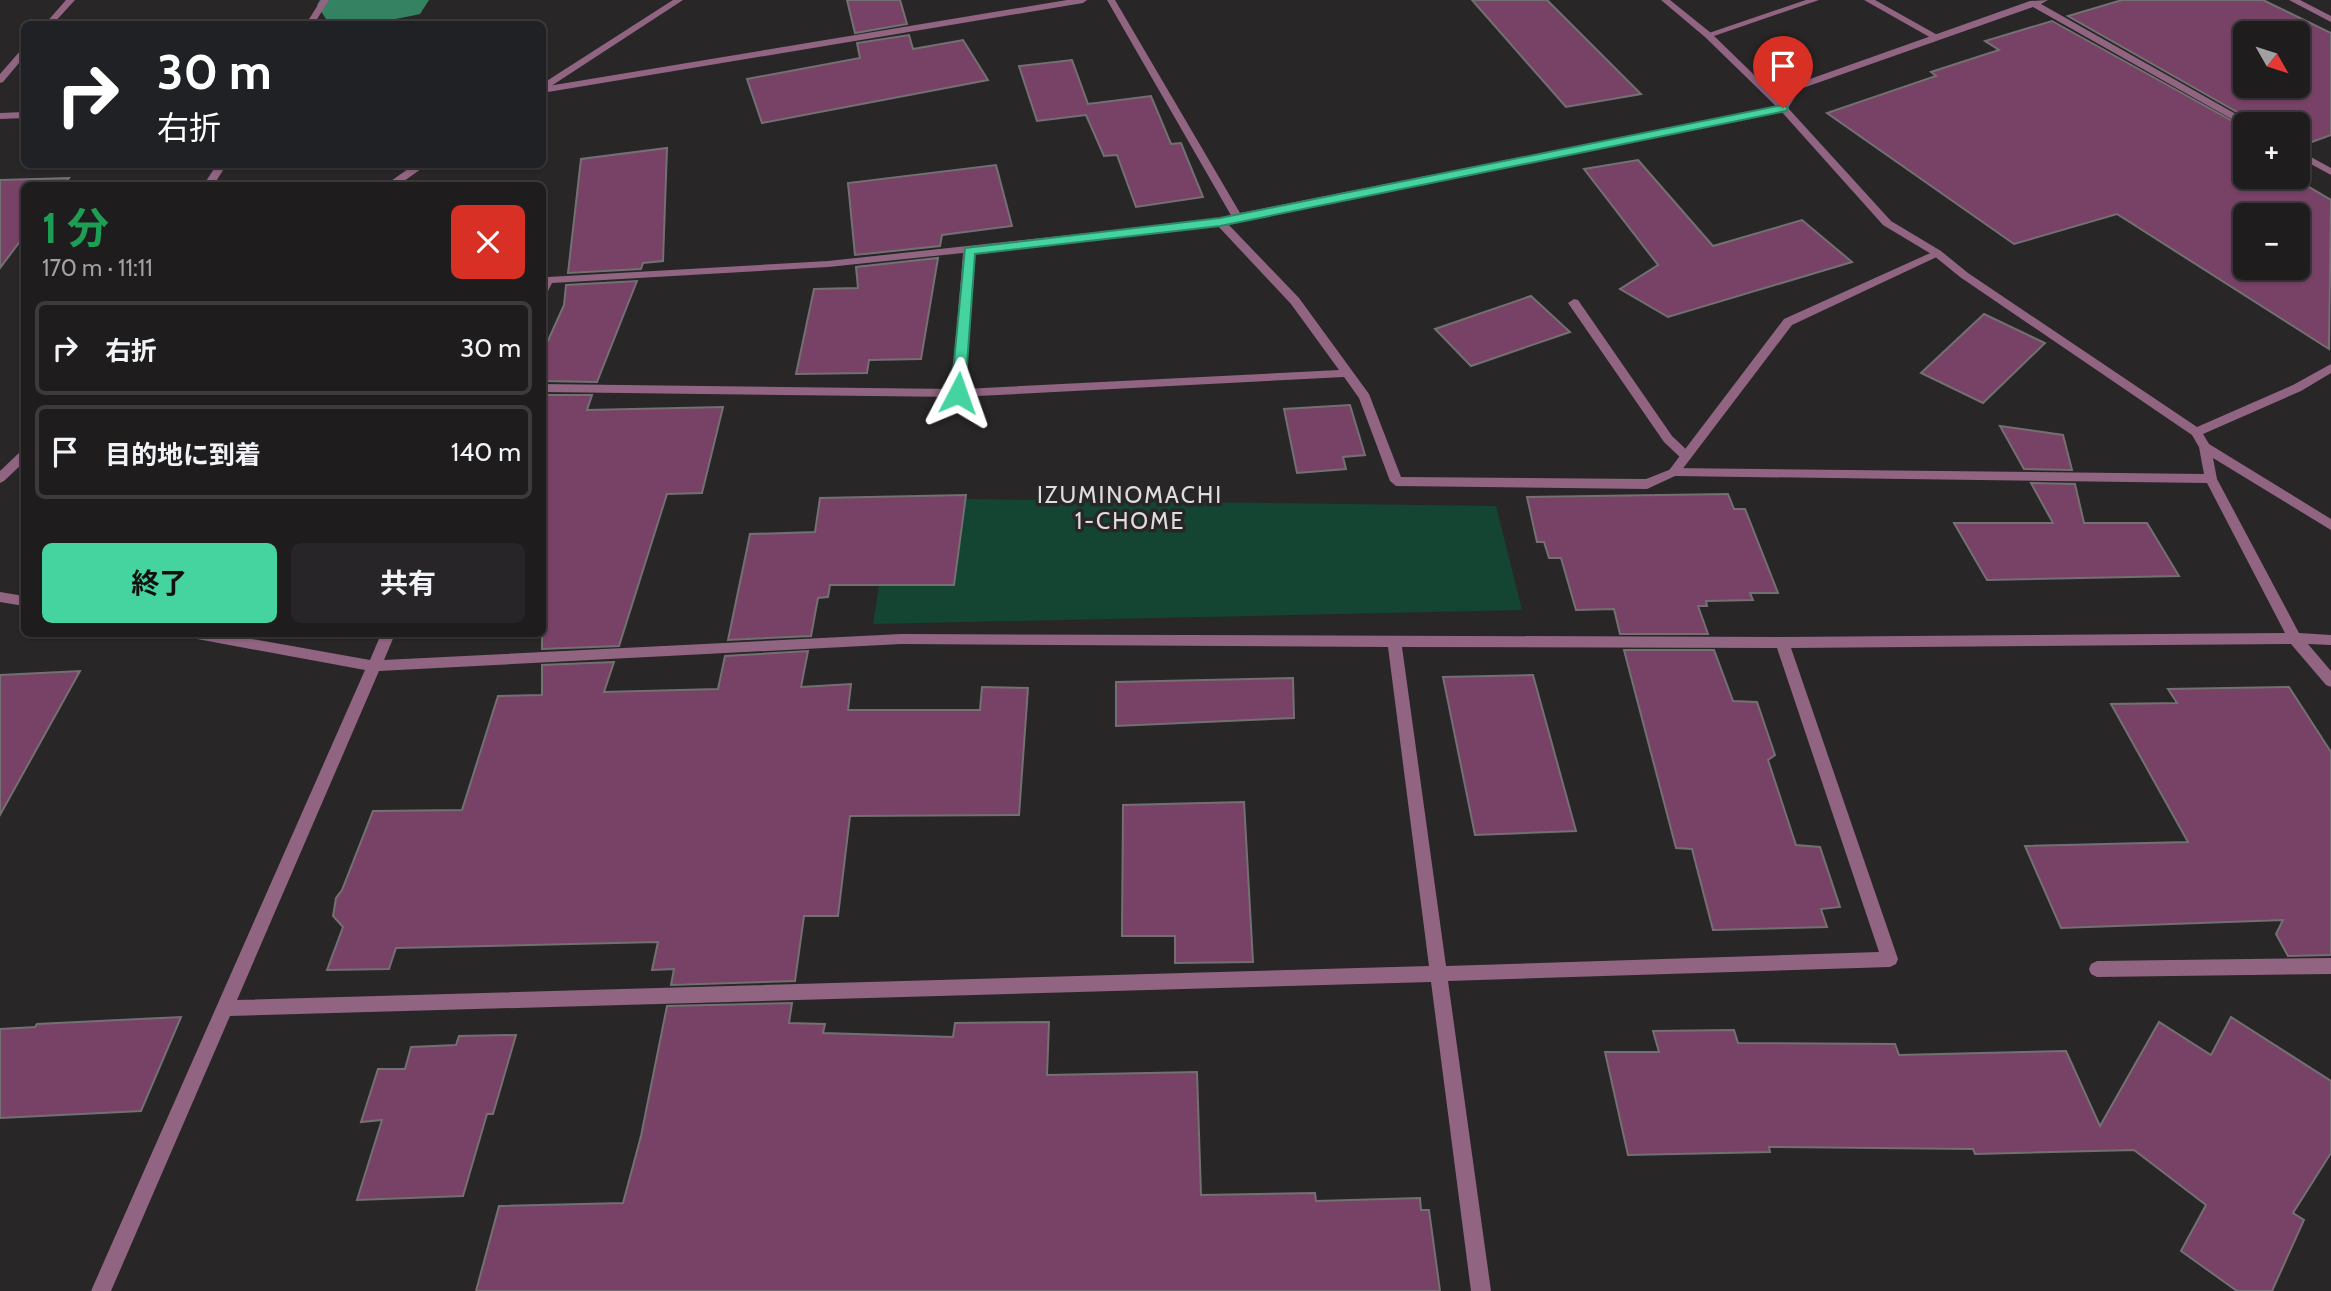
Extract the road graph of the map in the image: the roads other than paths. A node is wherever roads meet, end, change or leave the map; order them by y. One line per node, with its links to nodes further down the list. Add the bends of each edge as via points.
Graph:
1 (71, 0): 13 (street)
2 (325, 0): 14 (street)
3 (679, 0): 19 (street)
4 (1083, 0): 20 (street)
5 (1111, 0): 29 (street)
6 (1665, 0): 15 (street)
7 (1815, 0): 15 (street)
8 (1868, 0): 16 (street)
9 (2044, 0): 11 (street)
10 (2293, 0): 12 (street)
11 (2033, 3): 16 (street); 24 (street)
12 (2331, 19)
13 (52, 21)
14 (312, 21)
15 (1708, 35): 21 (street)
16 (1936, 37): 21 (street, via 1796,87)
17 (21, 56): 18 (street)
18 (0, 80)
19 (546, 87)
20 (546, 89)
21 (1783, 108): 29 (street); 32 (street, via 1887,223)
22 (21, 115): 23 (street)
23 (0, 116)
24 (2233, 116)
25 (2310, 160): 27 (street)
26 (417, 168): 28 (street)
27 (2331, 172)
28 (395, 182)
29 (1237, 217): 30 (street)
30 (1220, 222): 31 (street); 36 (street, via 1294,301)
31 (969, 251): 33 (street, via 548,280); 38 (street)
32 (1937, 253): 39 (street); 41 (street, via 1788,322)
33 (546, 284)
34 (1574, 303): 41 (street, via 1668,439)
35 (2331, 368): 39 (street, via 2297,388)
36 (1348, 373): 38 (street); 43 (street, via 1366,397 1396,481 1647,484)
37 (546, 388): 38 (street)
38 (958, 393)
39 (2196, 432): 40 (street)
40 (2205, 447): 45 (street); 46 (street)
41 (1686, 456): 43 (street)
42 (21, 458): 44 (street)
43 (1674, 472): 45 (street)
44 (0, 478)
45 (2211, 479): 51 (street)
46 (2331, 525)
47 (0, 597): 48 (street)
48 (21, 600)
49 (213, 637): 55 (street)
50 (386, 637): 55 (street)
51 (2295, 638): 52 (street); 54 (street); 56 (street)
52 (2331, 640)
53 (1394, 642): 54 (street); 55 (street, via 901,639); 59 (street)
54 (1782, 643): 59 (street, via 1890,959)
55 (372, 666): 60 (street)
56 (2331, 681)
57 (2331, 966): 58 (street)
58 (2097, 969)
59 (1438, 974): 60 (street); 62 (street)
60 (224, 1008): 61 (street)
61 (101, 1291)
62 (1480, 1291)

